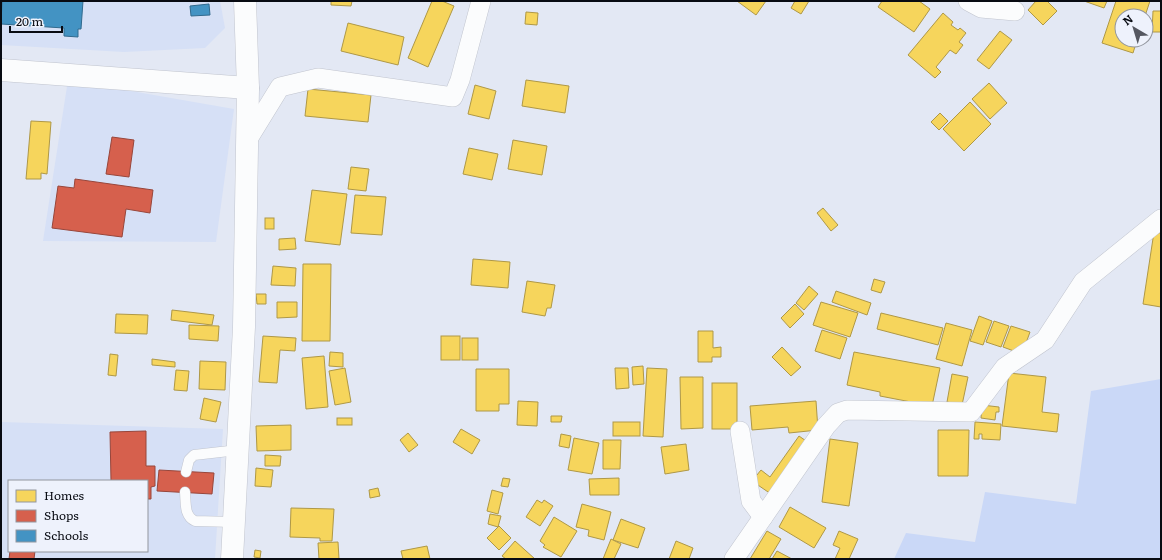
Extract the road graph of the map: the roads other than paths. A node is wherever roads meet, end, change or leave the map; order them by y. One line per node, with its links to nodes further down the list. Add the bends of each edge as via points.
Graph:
1 (245, 1): 6 (main road)
2 (481, 1): 7 (street, via 453,97 318,78 280,87)
3 (968, 1): 4 (street, via 981,8)
4 (1015, 11)
5 (1, 70): 6 (main road)
6 (248, 88): 7 (main road)
7 (248, 140): 10 (main road, via 245,183 244,327)
8 (1161, 219): 13 (street, via 1083,282 1045,340 1005,367 971,412 847,410 838,413 826,426)
9 (740, 431): 13 (street, via 751,501)
10 (238, 450): 11 (lane, via 194,455 189,460); 14 (main road)
11 (186, 472)
12 (185, 492): 14 (lane, via 187,513 190,518 195,521)
13 (763, 517): 16 (street)
14 (234, 522): 15 (main road)
15 (232, 559)
16 (734, 559)

